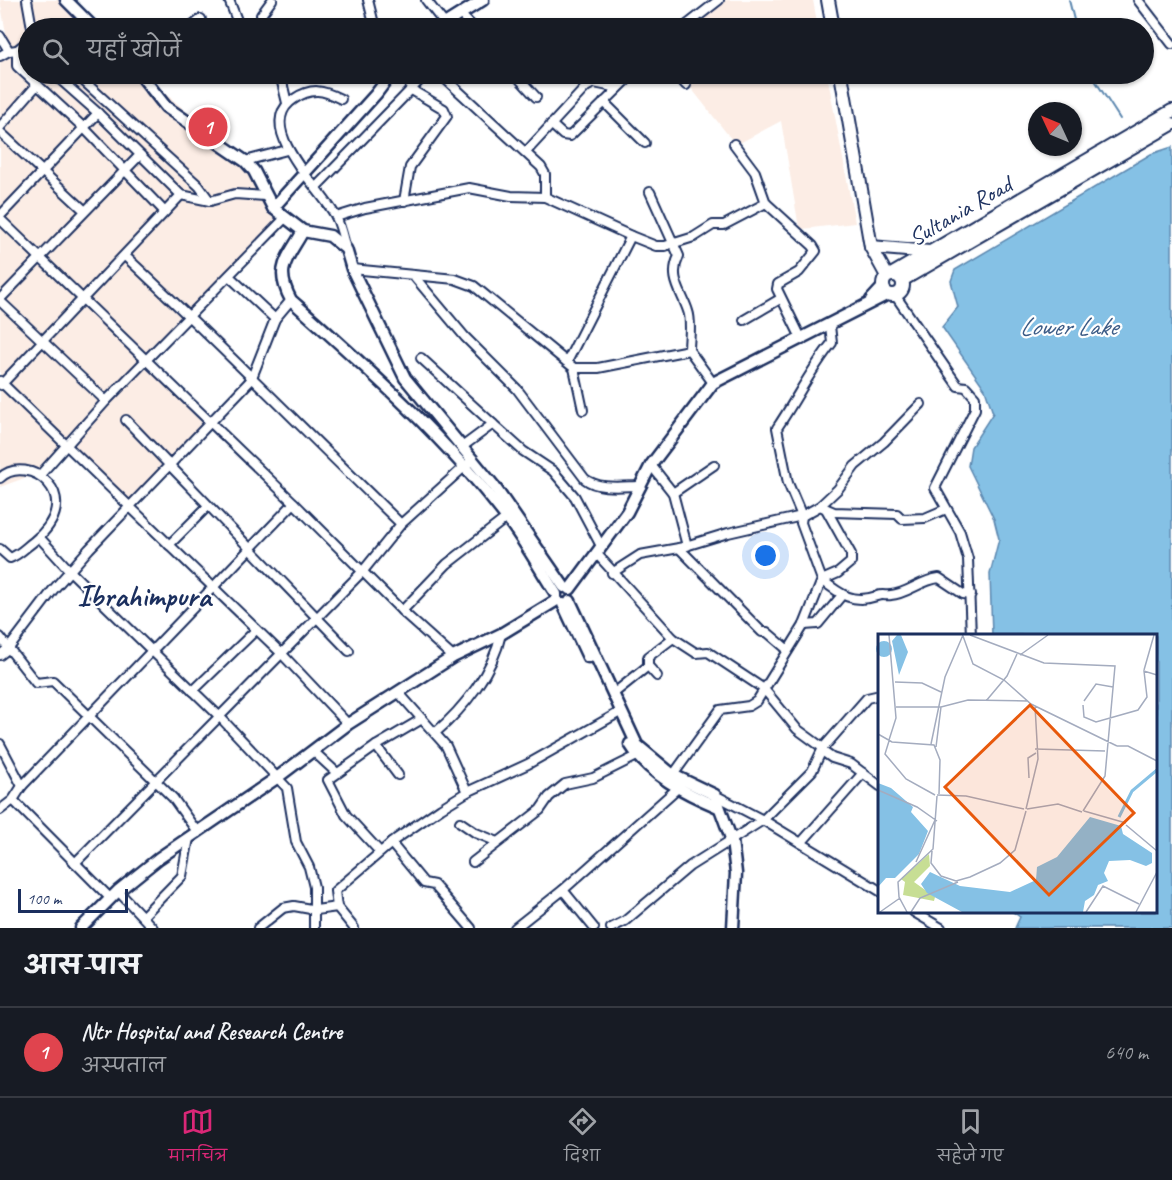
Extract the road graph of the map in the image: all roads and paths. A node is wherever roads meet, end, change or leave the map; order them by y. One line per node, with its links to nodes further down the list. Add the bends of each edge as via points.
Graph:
1 (27, 0): 12 (street)
2 (66, 0): 13 (main road)
3 (229, 0): 14 (street)
4 (272, 0): 15 (street)
5 (368, 0): 16 (street)
6 (426, 0): 17 (street)
7 (483, 0): 11 (main road)
8 (719, 0): 20 (street)
9 (828, 0): 21 (main road)
10 (1138, 0): 22 (street)
11 (461, 15): 18 (main road); 19 (street)
12 (30, 18)
13 (84, 18)
14 (236, 18)
15 (262, 18)
16 (372, 18)
17 (436, 18)
18 (456, 18)
19 (464, 18)
20 (696, 18)
21 (831, 18)
22 (1152, 18)
23 (1154, 21): 25 (street)
24 (0, 36): 26 (street)
25 (1172, 44)
26 (18, 46)
27 (18, 49): 28 (street)
28 (0, 56)
29 (65, 84): 49 (street)
30 (87, 84): 69 (street, via 200,186)
31 (148, 84): 60 (main road, via 166,107)
32 (282, 84): 47 (street)
33 (384, 84): 63 (main road)
34 (415, 84): 43 (street)
35 (451, 84): 58 (street)
36 (524, 84): 44 (street)
37 (592, 84): 50 (street)
38 (599, 84): 42 (street)
39 (622, 84): 42 (street)
40 (843, 84): 81 (main road)
41 (37, 85): 52 (street); 53 (street)
42 (618, 88): 46 (street)
43 (410, 89): 64 (street); 70 (street, via 444,109 447,116 410,167)
44 (536, 97)
45 (341, 99): 47 (street, via 322,89 303,93)
46 (604, 102): 50 (street, via 570,136); 55 (street)
47 (287, 103): 57 (street, via 282,111)
48 (1172, 111): 83 (main road, Sultania Road)
49 (98, 113): 53 (street); 59 (street)
50 (551, 124): 58 (street)
51 (1172, 124): 89 (main road, Sultania Road)
52 (0, 127)
53 (84, 128): 61 (street); 62 (street)
54 (0, 132): 62 (street)
55 (645, 143)
56 (734, 144): 71 (street, via 755,172)
57 (287, 150): 60 (street); 63 (street)
58 (526, 152): 68 (street, via 545,174)
59 (140, 155): 61 (street); 66 (street)
60 (245, 161): 67 (main road)
61 (125, 170): 73 (street); 74 (street)
62 (41, 171): 73 (street); 76 (street)
63 (305, 175): 64 (street); 72 (main road)
64 (316, 187): 77 (street)
65 (650, 192): 80 (street)
66 (181, 195): 69 (street); 74 (street)
67 (265, 196): 69 (street, via 235,194); 72 (main road)
68 (545, 197): 70 (street, via 511,196 469,188); 79 (street)
69 (210, 201)
70 (404, 201): 77 (street)
71 (766, 203): 80 (street); 91 (street, via 816,251 799,272 778,284)
72 (273, 208): 75 (main road)
73 (84, 210): 85 (street)
74 (165, 212): 84 (street)
75 (286, 216): 78 (main road); 88 (street)
76 (0, 217): 85 (street)
77 (336, 218): 82 (street)
78 (303, 231): 82 (main road, via 330,236); 93 (main road, via 285,264 281,281)
79 (632, 236): 80 (street, via 657,246); 103 (street)
80 (676, 244): 100 (street, via 679,256 674,268 680,296 689,312)
81 (871, 247): 83 (main road); 89 (main road)
82 (346, 249): 86 (main road)
83 (930, 252): 89 (main road, Sultania Road)
84 (124, 256): 90 (street); 94 (street)
85 (41, 257): 90 (street); 92 (street)
86 (352, 269): 87 (street); 113 (main road, via 405,378)
87 (413, 275): 103 (street, via 455,279 474,286); 124 (street, via 465,337 521,393 585,479 601,486)
88 (230, 276): 94 (street); 95 (street)
89 (891, 284): 97 (main road); 130 (street, via 958,386 966,387 975,397 975,409 935,488)
90 (82, 299): 98 (street); 102 (street)
91 (780, 299): 96 (street); 99 (street)
92 (0, 300): 98 (street)
93 (291, 300): 95 (street); 115 (main road)
94 (190, 316): 102 (street); 105 (street)
95 (275, 319): 105 (street)
96 (744, 320)
97 (830, 326): 99 (main road); 132 (street, via 832,343 777,428 788,483)
98 (42, 340): 107 (street); 108 (street)
99 (802, 340): 106 (main road)
100 (689, 350): 104 (street, via 598,368); 106 (street)
101 (421, 358): 114 (street)
102 (147, 360): 108 (street); 112 (street)
103 (567, 362): 104 (street)
104 (574, 368): 110 (street)
105 (251, 380): 112 (street); 133 (street)
106 (713, 383): 120 (main road)
107 (1, 384): 116 (street)
108 (106, 401): 116 (street)
109 (921, 404): 129 (street, via 855,466)
110 (583, 410)
111 (126, 420): 119 (street)
112 (211, 422): 119 (street); 126 (street)
113 (442, 423): 115 (main road); 117 (main road)
114 (493, 424): 117 (street); 139 (street, via 553,471 575,497)
115 (430, 432): 118 (main road)
116 (66, 446): 122 (street); 128 (street)
117 (462, 447): 118 (main road)
118 (468, 462): 131 (main road); 133 (street)
119 (168, 464): 127 (street); 128 (street)
120 (651, 465): 124 (main road); 125 (street)
121 (714, 465): 125 (street)
122 (40, 476): 123 (street, via 20,471); 134 (street, via 55,490 56,514)
123 (0, 478)
124 (641, 486): 139 (main road)
125 (673, 493): 136 (street)
126 (294, 503): 137 (street); 140 (street)
127 (208, 506): 135 (street); 137 (street)
128 (129, 507): 135 (street); 141 (street)
129 (823, 507): 130 (street, via 834,512 897,514 902,519 925,518); 132 (street); 143 (street, via 851,554 850,562 838,573)
130 (946, 509): 146 (street, via 960,532 968,559)
131 (510, 515): 147 (main road); 148 (street, via 447,564)
132 (802, 516): 136 (street); 143 (street, via 801,523)
133 (401, 524): 140 (street)
134 (39, 537): 138 (street, via 10,558); 141 (street)
135 (169, 545): 144 (street)
136 (683, 547): 142 (street, via 640,555); 157 (street, via 762,632)
137 (249, 548): 144 (street); 149 (street)
138 (0, 549)
139 (598, 550): 142 (street); 147 (main road)
140 (363, 571): 148 (street); 149 (street)
141 (71, 572): 156 (street); 159 (street)
142 (612, 573): 155 (street)
143 (822, 580): 145 (street); 150 (street)
144 (212, 587): 151 (street); 159 (street)
145 (842, 595): 146 (street, via 857,600 880,594 892,596 925,580 939,578); 150 (street, via 818,624)
146 (971, 595): 153 (street)
147 (563, 596): 152 (main road); 168 (main road); 170 (main road)
148 (402, 611): 162 (street)
149 (316, 618): 158 (street); 160 (street)
150 (804, 625): 157 (street)
151 (256, 630): 160 (street); 166 (street)
152 (501, 634): 162 (main road); 175 (street, via 497,650 471,695)
153 (970, 634)
154 (0, 637): 156 (street)
155 (673, 638): 163 (street, via 648,657); 165 (street, via 696,652 708,652)
156 (9, 648): 161 (street); 172 (street, via 36,683 53,681)
157 (788, 650): 165 (street)
158 (349, 651)
159 (151, 652): 166 (street); 172 (street)
160 (280, 652): 171 (street); 174 (street)
161 (0, 655)
162 (453, 657): 167 (main road)
163 (648, 666): 164 (street); 168 (street)
164 (657, 676)
165 (764, 689): 178 (street, via 797,729); 184 (street, via 754,704 720,710)
166 (193, 691): 171 (street)
167 (398, 692): 173 (street); 174 (main road)
168 (613, 694): 170 (main road)
169 (876, 696): 178 (street, via 867,698)
170 (617, 713): 180 (main road); 184 (main road, via 637,745); 190 (street, via 528,764)
171 (219, 716): 185 (street); 186 (street)
172 (88, 718): 186 (street); 189 (street)
173 (422, 719): 175 (street); 177 (street)
174 (348, 724): 179 (main road)
175 (435, 733): 190 (street)
176 (0, 744): 189 (street)
177 (376, 746): 181 (street); 183 (street)
178 (823, 750): 182 (street); 195 (street, via 812,771)
179 (313, 751): 181 (street); 185 (main road)
180 (637, 756): 187 (main road, via 649,768); 199 (street, via 593,778 565,784 540,810)
181 (337, 773): 202 (street, via 328,783 346,814)
182 (863, 773): 188 (street); 201 (street)
183 (398, 775)
184 (673, 775): 187 (main road)
185 (278, 777): 197 (main road); 209 (street, via 287,788 296,842 309,867)
186 (155, 782): 197 (street, via 186,813); 204 (street)
187 (682, 784): 191 (main road); 193 (main road); 205 (street)
188 (878, 785)
189 (22, 786): 192 (street)
190 (467, 792): 200 (street)
191 (715, 795): 193 (main road); 195 (street)
192 (13, 800): 194 (street); 204 (street)
193 (718, 807): 198 (main road)
194 (0, 810)
195 (763, 820): 198 (street); 201 (street)
196 (460, 822): 199 (street)
197 (194, 836): 207 (main road, via 159,858); 211 (street, via 182,876)
198 (732, 841): 220 (street, via 690,866 625,921); 221 (main road)
199 (498, 842): 203 (street)
200 (391, 843): 202 (street); 217 (street, via 424,883 433,884)
201 (801, 843): 206 (street)
202 (380, 852): 208 (street, via 335,891)
203 (473, 862)
204 (75, 863): 207 (street)
205 (562, 890): 218 (street); 219 (street)
206 (878, 890)
207 (114, 895): 211 (street); 212 (main road)
208 (337, 907): 209 (street); 216 (street)
209 (316, 910): 214 (street, via 294,906 283,909); 215 (street)
210 (916, 913): 222 (street)
211 (143, 916): 213 (street)
212 (81, 928)
213 (153, 928)
214 (258, 928)
215 (314, 928)
216 (354, 928)
217 (471, 928)
218 (515, 928)
219 (594, 928)
220 (611, 928)
221 (733, 928)
222 (941, 928)

